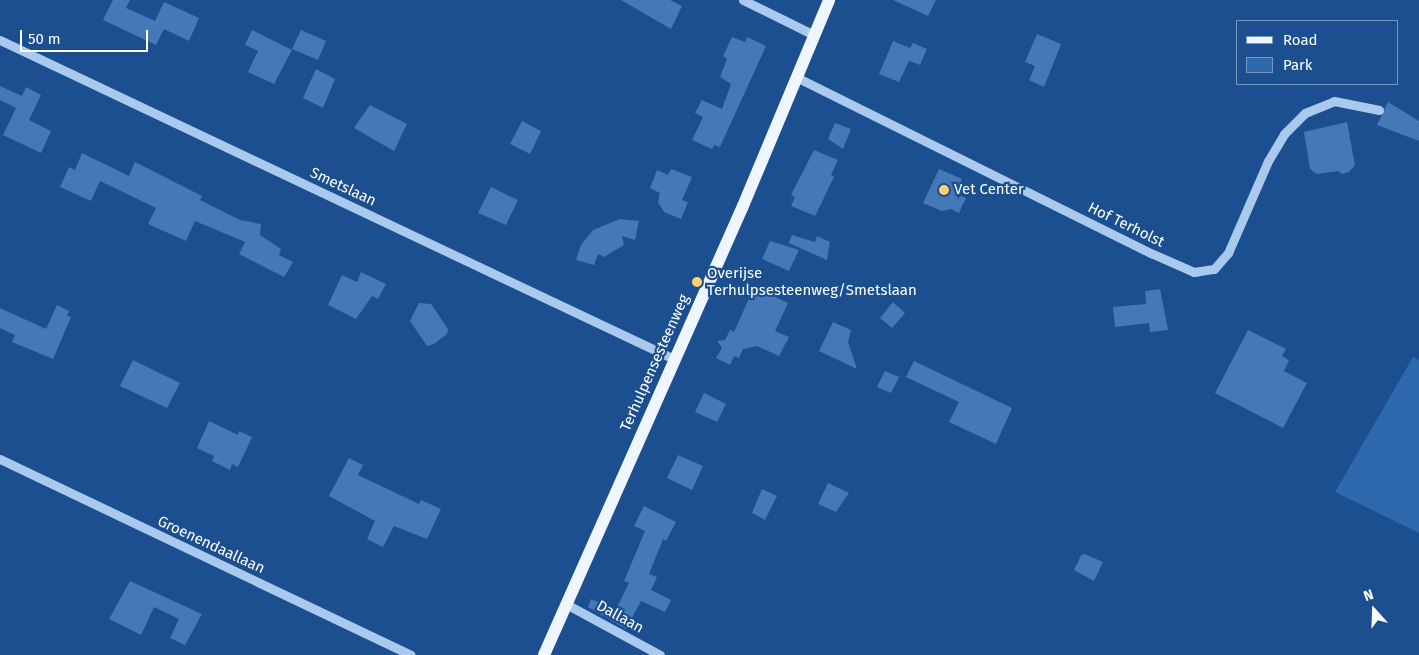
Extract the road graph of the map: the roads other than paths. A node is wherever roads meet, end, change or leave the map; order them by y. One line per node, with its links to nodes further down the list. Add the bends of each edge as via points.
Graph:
1 (743, 0): 3 (street)
2 (829, 0): 3 (main road, Terhulpensesteenweg)
3 (814, 35): 5 (main road, Terhulpensesteenweg)
4 (0, 40): 7 (street, Smetslaan)
5 (796, 77): 6 (street, Hof Terholst, via 1194,272 1214,268 1228,253 1268,161 1284,134 1305,113 1334,102); 7 (main road, Terhulpensesteenweg)
6 (1379, 110)
7 (674, 359): 9 (main road, Terhulpensesteenweg)
8 (0, 459): 10 (street, Groenendaallaan)
9 (566, 604): 11 (main road, Terhulpensesteenweg); 12 (street, Dallaan)
10 (411, 655)
11 (544, 655)
12 (660, 655)

